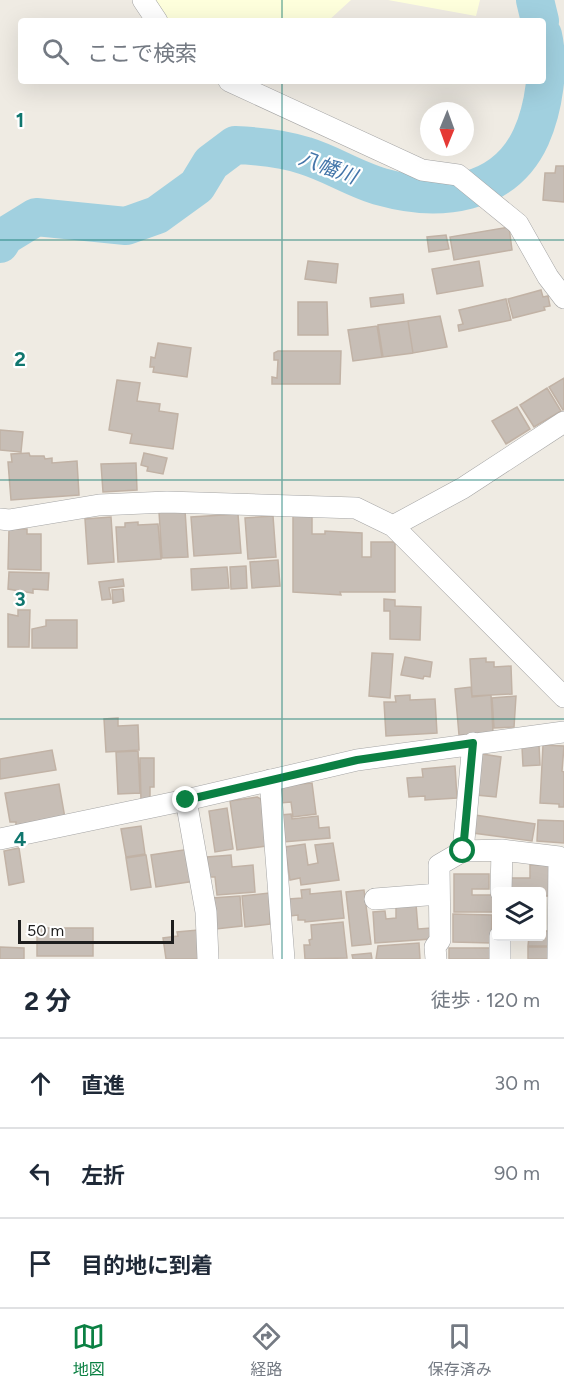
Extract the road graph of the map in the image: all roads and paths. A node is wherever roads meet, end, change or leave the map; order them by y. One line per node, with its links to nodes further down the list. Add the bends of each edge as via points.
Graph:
1 (143, 0): 2 (street)
2 (155, 18)
3 (236, 84): 4 (street, via 422,170 458,175 518,224 548,278)
4 (564, 298)
5 (564, 422): 7 (street, via 464,488)
6 (0, 519): 7 (street, via 99,505 167,502 356,508)
7 (393, 526): 8 (street)
8 (564, 697)
9 (564, 732): 10 (street)
10 (473, 743): 11 (street, via 357,760); 15 (street)
11 (270, 780): 12 (street); 21 (street)
12 (186, 800): 13 (street); 20 (street, via 206,912)
13 (0, 839)
14 (502, 850): 15 (street); 16 (street); 24 (street, via 559,857)
15 (463, 851): 17 (street, via 439,865)
16 (501, 887)
17 (439, 894): 18 (street); 22 (street, via 440,940 435,947)
18 (375, 899)
19 (500, 941): 23 (street)
20 (208, 959)
21 (284, 959)
22 (435, 959)
23 (500, 959)
24 (558, 959)

